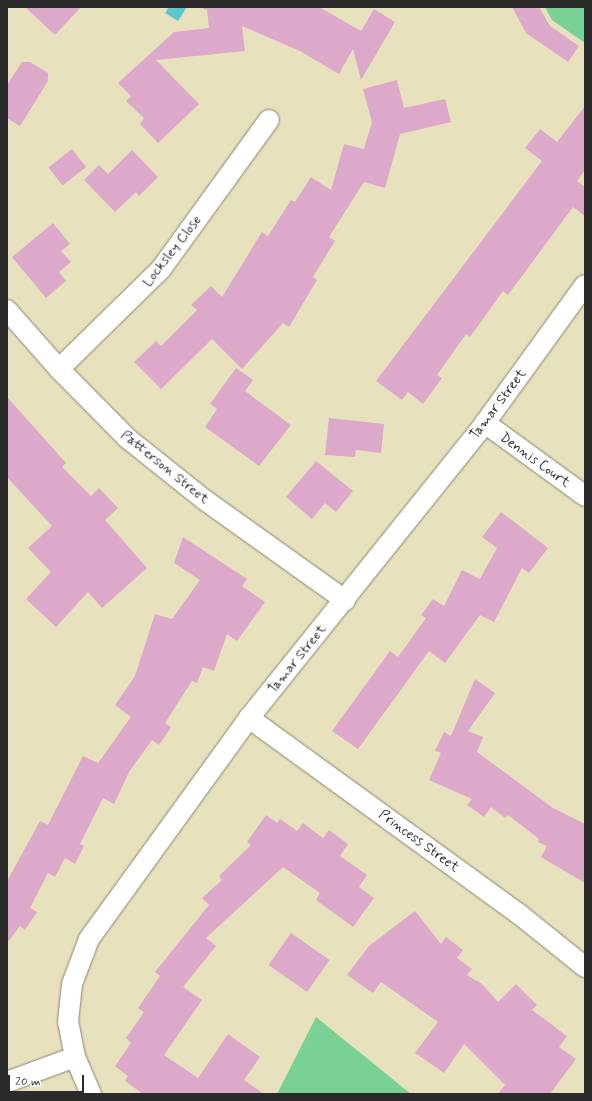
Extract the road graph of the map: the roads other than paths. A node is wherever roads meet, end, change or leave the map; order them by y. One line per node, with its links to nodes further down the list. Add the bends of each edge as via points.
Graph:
1 (269, 120): 4 (street, Locksley Close, via 161,269)
2 (585, 285): 5 (street, Tamar Street)
3 (7, 310): 4 (street, Patterson Street)
4 (59, 369): 7 (street, Patterson Street, via 101,413 169,473)
5 (484, 423): 6 (street, Dennis Court); 7 (street, Tamar Street)
6 (585, 496)
7 (345, 600): 8 (street, Tamar Street)
8 (250, 718): 9 (street, Princess Street, via 520,914); 10 (street, Tamar Street, via 98,926 82,952 69,1003 70,1039)
9 (585, 967)
10 (75, 1057): 11 (street); 12 (street, Tamar Street)
11 (7, 1082)
12 (91, 1094)

